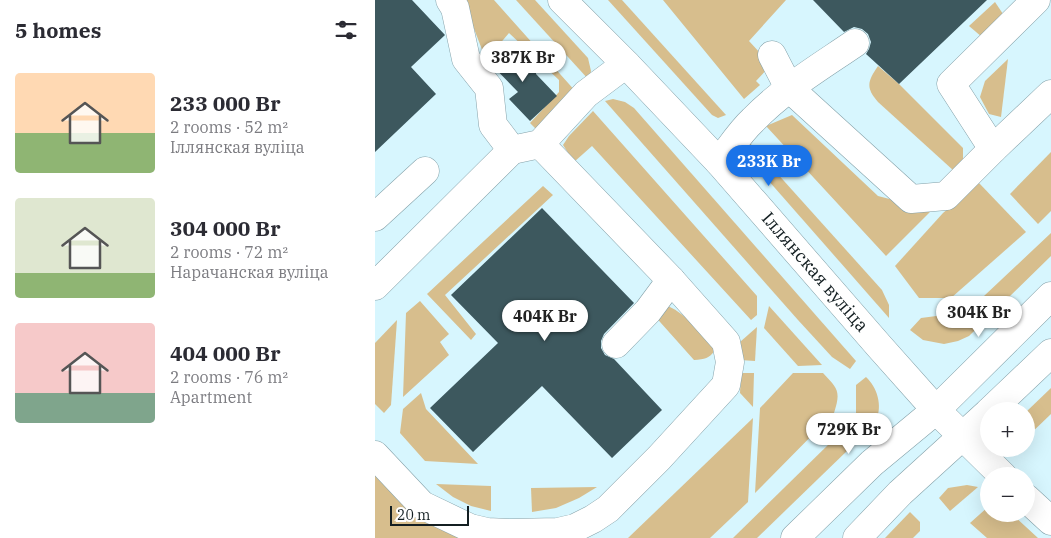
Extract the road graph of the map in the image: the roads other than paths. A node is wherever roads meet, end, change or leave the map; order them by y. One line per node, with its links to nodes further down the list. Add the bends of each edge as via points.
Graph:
1 (451, 0): 10 (main road, via 466,59 489,88 493,125)
2 (563, 0): 6 (main road, Іллянская вуліца)
3 (1036, 0): 11 (main road, via 951,84)
4 (855, 44): 7 (main road)
5 (772, 55): 7 (main road)
6 (626, 64): 9 (main road, via 586,94); 12 (main road, Іллянская вуліца)
7 (789, 88): 11 (main road, via 911,199 946,196); 12 (main road, via 752,121)
8 (1051, 94): 11 (main road)
9 (540, 144): 10 (main road); 15 (main road)
10 (512, 150): 16 (main road)
11 (993, 150)
12 (719, 162): 21 (main road, Іллянская вуліца)
13 (425, 172): 14 (main road)
14 (375, 217)
15 (671, 280): 18 (main road, via 648,311); 24 (main road, via 726,342 730,362 726,384 653,464 608,509 593,519 558,532 487,532 470,528 422,505)
16 (375, 286)
17 (1051, 296): 21 (main road)
18 (616, 344)
19 (1051, 353): 20 (main road)
20 (1000, 402)
21 (936, 410): 23 (main road, Іллянская вуліца); 28 (main road, via 872,463)
22 (980, 421): 23 (main road)
23 (963, 437): 25 (main road, Іллянская вуліца); 29 (main road)
24 (375, 455)
25 (994, 467)
26 (1035, 506): 27 (main road)
27 (1051, 521)
28 (795, 538)
29 (857, 538)

